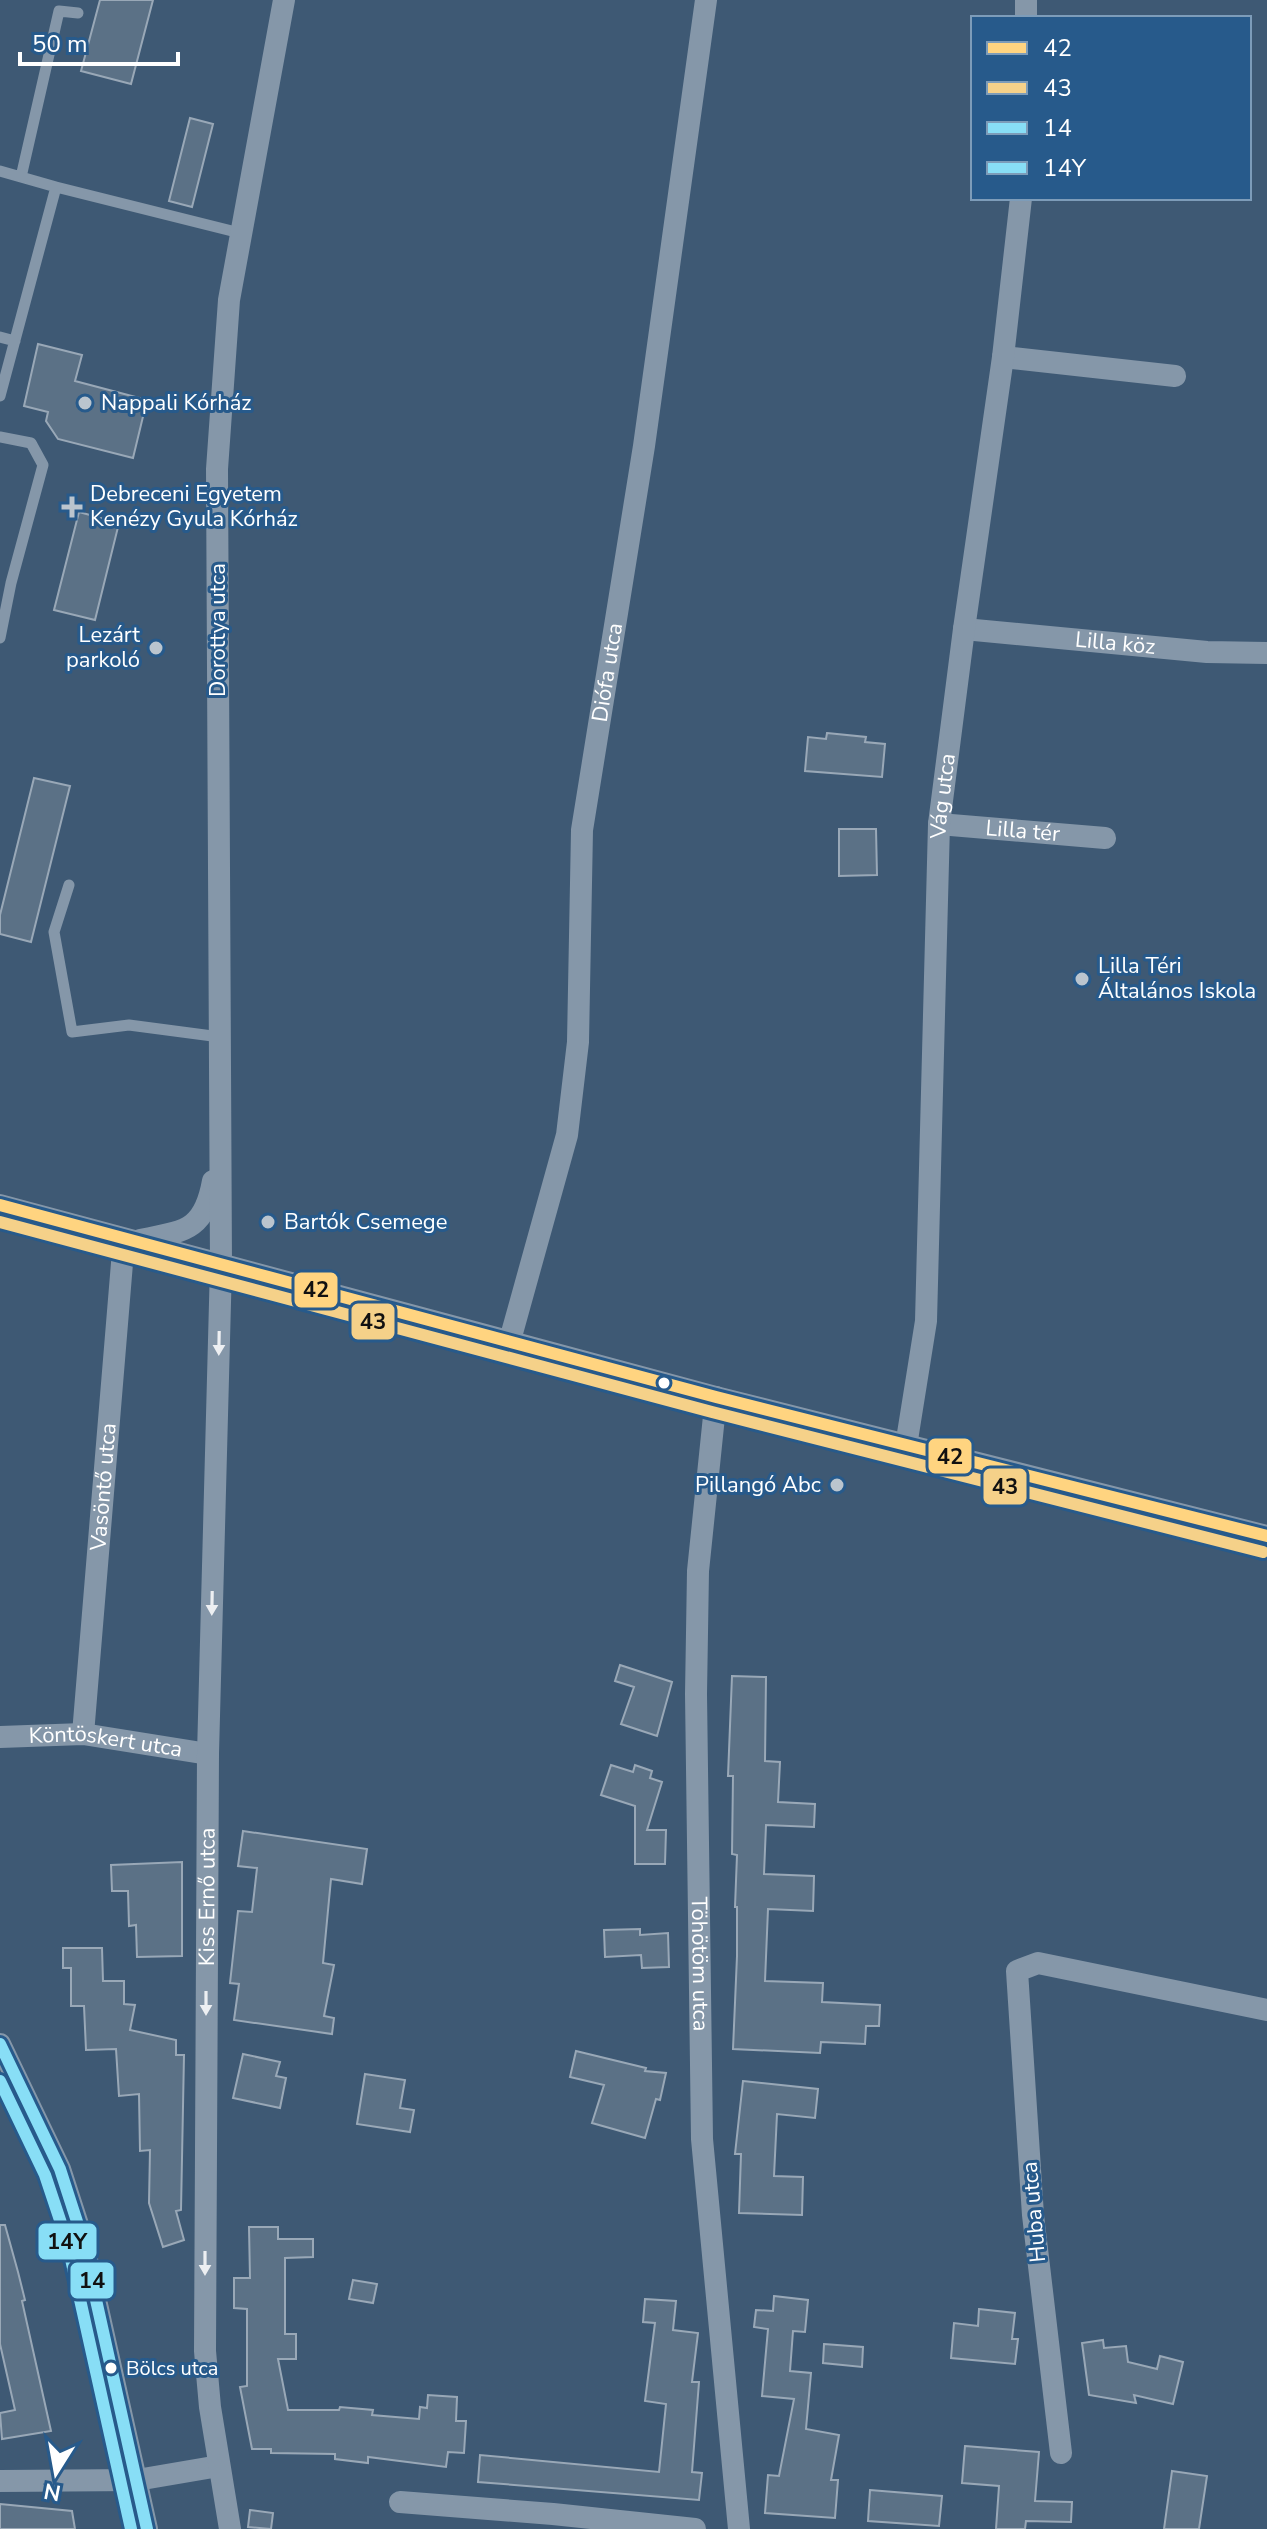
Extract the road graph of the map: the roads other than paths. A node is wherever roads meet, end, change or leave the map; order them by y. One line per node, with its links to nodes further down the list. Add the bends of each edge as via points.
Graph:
1 (284, 0): 8 (street, Dorottya utca)
2 (706, 0): 26 (street, Diófa utca, via 644,446 582,830 578,1042 567,1135)
3 (78, 13): 5 (lane, via 59,11)
4 (0, 171): 5 (lane)
5 (21, 177): 6 (lane)
6 (56, 187): 8 (lane); 10 (lane)
7 (1021, 200): 11 (street, Vág utca)
8 (240, 233): 21 (street, Dorottya utca, via 229,300 217,469)
9 (0, 337): 10 (lane)
10 (15, 341): 13 (lane)
11 (1003, 357): 12 (street); 15 (street, Vág utca)
12 (1175, 376)
13 (0, 396)
14 (0, 437): 16 (lane, via 31,443 43,465)
15 (964, 629): 17 (street, Lilla köz); 18 (street, Vág utca)
16 (1, 630)
17 (1267, 653)
18 (939, 824): 19 (street, Lilla tér); 28 (street, Vág utca, via 926,1321)
19 (1105, 838)
20 (69, 885): 21 (lane, via 54,932 72,1032 129,1025)
21 (220, 1037): 22 (street, Dorottya utca)
22 (220, 1145): 24 (street, via 210,1202 200,1220 183,1230); 25 (street, Dorottya utca)
23 (0, 1205): 24 (street)
24 (128, 1240): 25 (street); 30 (street, Vasöntő utca)
25 (221, 1265): 26 (street); 32 (street, Kiss Ernő utca, one-way to 32)
26 (510, 1340): 27 (street)
27 (716, 1397): 28 (street); 43 (street, Töhötöm utca, via 697,1601 702,2139)
28 (906, 1446): 29 (street)
29 (1267, 1536)
30 (83, 1734): 31 (street, Köntöskert utca); 32 (street, Köntöskert utca)
31 (0, 1737)
32 (208, 1754): 36 (street, Kiss Ernő utca, one-way to 36, via 205,2351)
33 (1267, 2010): 35 (street, Huba utca, via 1038,1963 1017,1971 1033,2215)
34 (0, 2044): 37 (street, via 60,2169 82,2237)
35 (1061, 2453)
36 (219, 2466): 37 (street); 41 (street, Kiss Ernő utca)
37 (137, 2480): 38 (street); 40 (street)
38 (0, 2481)
39 (400, 2502): 42 (street)
40 (147, 2529)
41 (230, 2529)
42 (695, 2529)
43 (739, 2529)

